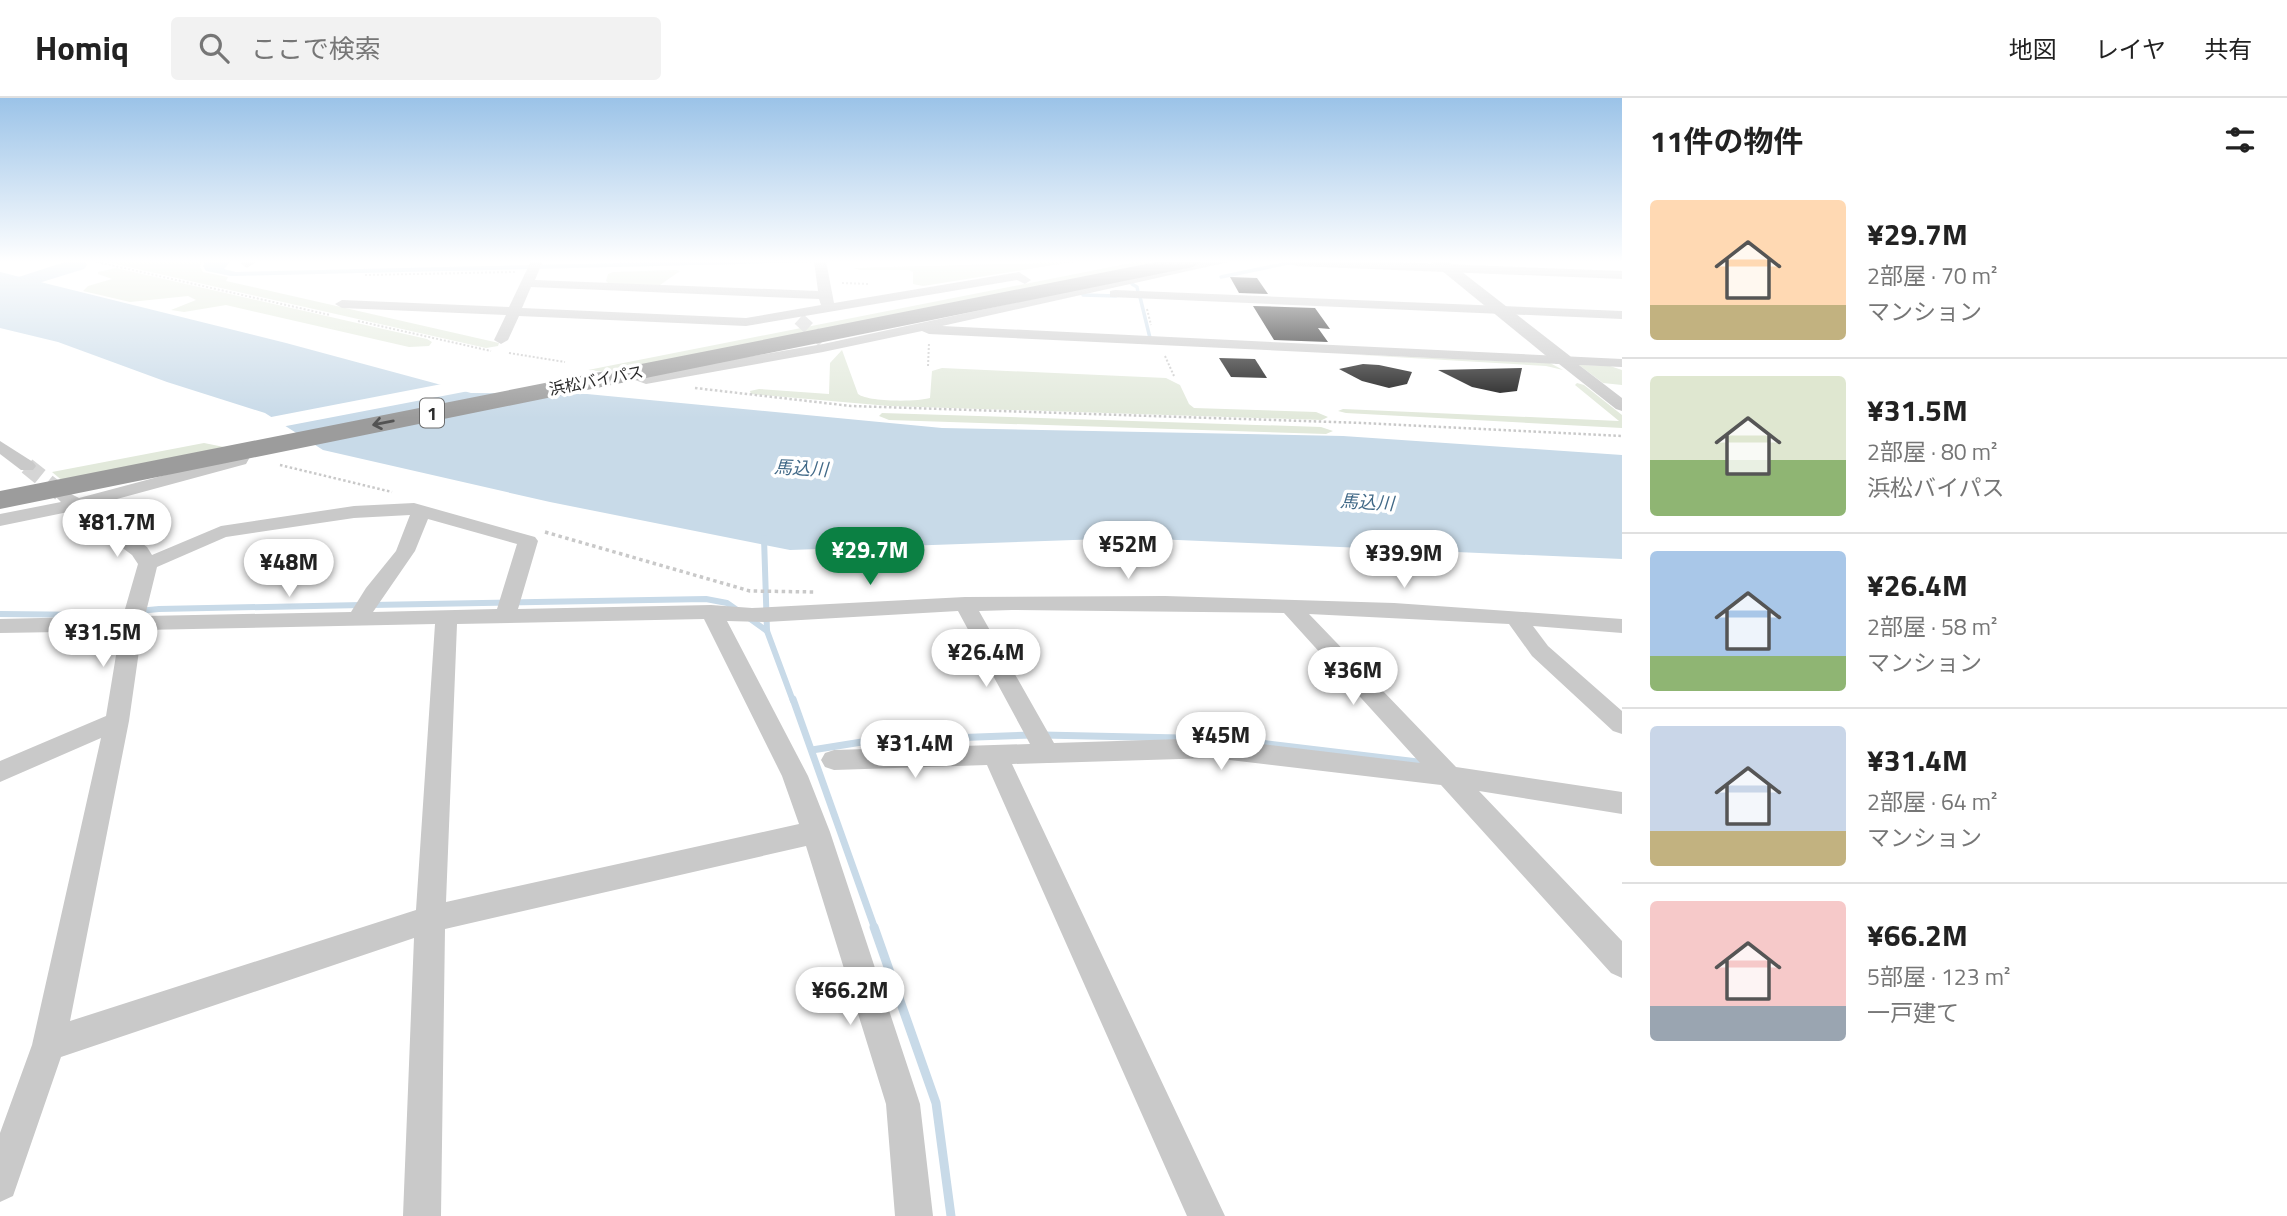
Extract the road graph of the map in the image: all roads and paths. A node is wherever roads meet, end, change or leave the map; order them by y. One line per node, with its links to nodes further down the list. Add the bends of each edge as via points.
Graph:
1 (513, 313): 12 (street)
2 (541, 313): 3 (street, via 746,322)
3 (811, 313)
4 (852, 313): 24 (highway, 浜松バイパス / 1, via 200,439)
5 (940, 313): 17 (highway, 浜松バイパス / 1)
6 (992, 313): 11 (street)
7 (1149, 313): 13 (path)
8 (1503, 313): 14 (street)
9 (1584, 313): 10 (street)
10 (1622, 315)
11 (927, 328): 13 (street); 16 (path); 17 (street, via 646,379)
12 (501, 340)
13 (1156, 340): 14 (street)
14 (1563, 360): 15 (street); 19 (street)
15 (1622, 363)
16 (928, 366)
17 (627, 374): 22 (highway, 浜松バイパス / 1, one-way to 22)
18 (695, 388): 20 (path, via 864,407)
19 (1622, 406)
20 (1622, 436)
21 (0, 446): 24 (street)
22 (245, 450): 25 (highway, 浜松バイパス / 1); 26 (street, via 240,460)
23 (0, 466): 24 (street)
24 (16, 468)
25 (0, 500)
26 (71, 500): 28 (street); 29 (street, via 140,551)
27 (421, 510): 29 (street, via 354,512 221,532); 35 (street, via 528,541); 38 (street, via 404,554 367,598)
28 (0, 520)
29 (148, 564): 39 (street)
30 (750, 590): 31 (path)
31 (778, 591)
32 (965, 604): 33 (street); 34 (street, via 781,615); 44 (street)
33 (1291, 607): 36 (street); 48 (street)
34 (719, 613): 35 (street); 50 (street, via 796,776)
35 (505, 617): 37 (street)
36 (1515, 617): 41 (street); 43 (street, via 1540,651)
37 (446, 618): 38 (street); 51 (street)
38 (359, 619): 39 (street)
39 (132, 623): 40 (street); 42 (street)
40 (0, 626)
41 (1622, 626)
42 (117, 721): 47 (street); 53 (street)
43 (1622, 725)
44 (1047, 753): 45 (street); 48 (street, via 1213,748)
45 (995, 755): 46 (street); 57 (street)
46 (834, 760)
47 (0, 772)
48 (1448, 776): 49 (street); 52 (street)
49 (1622, 803)
50 (816, 832): 51 (street); 56 (street, via 902,1104)
51 (430, 919): 53 (street); 55 (street)
52 (1622, 963)
53 (49, 1045): 54 (street)
54 (0, 1183)
55 (420, 1215)
56 (914, 1216)
57 (1206, 1216)

